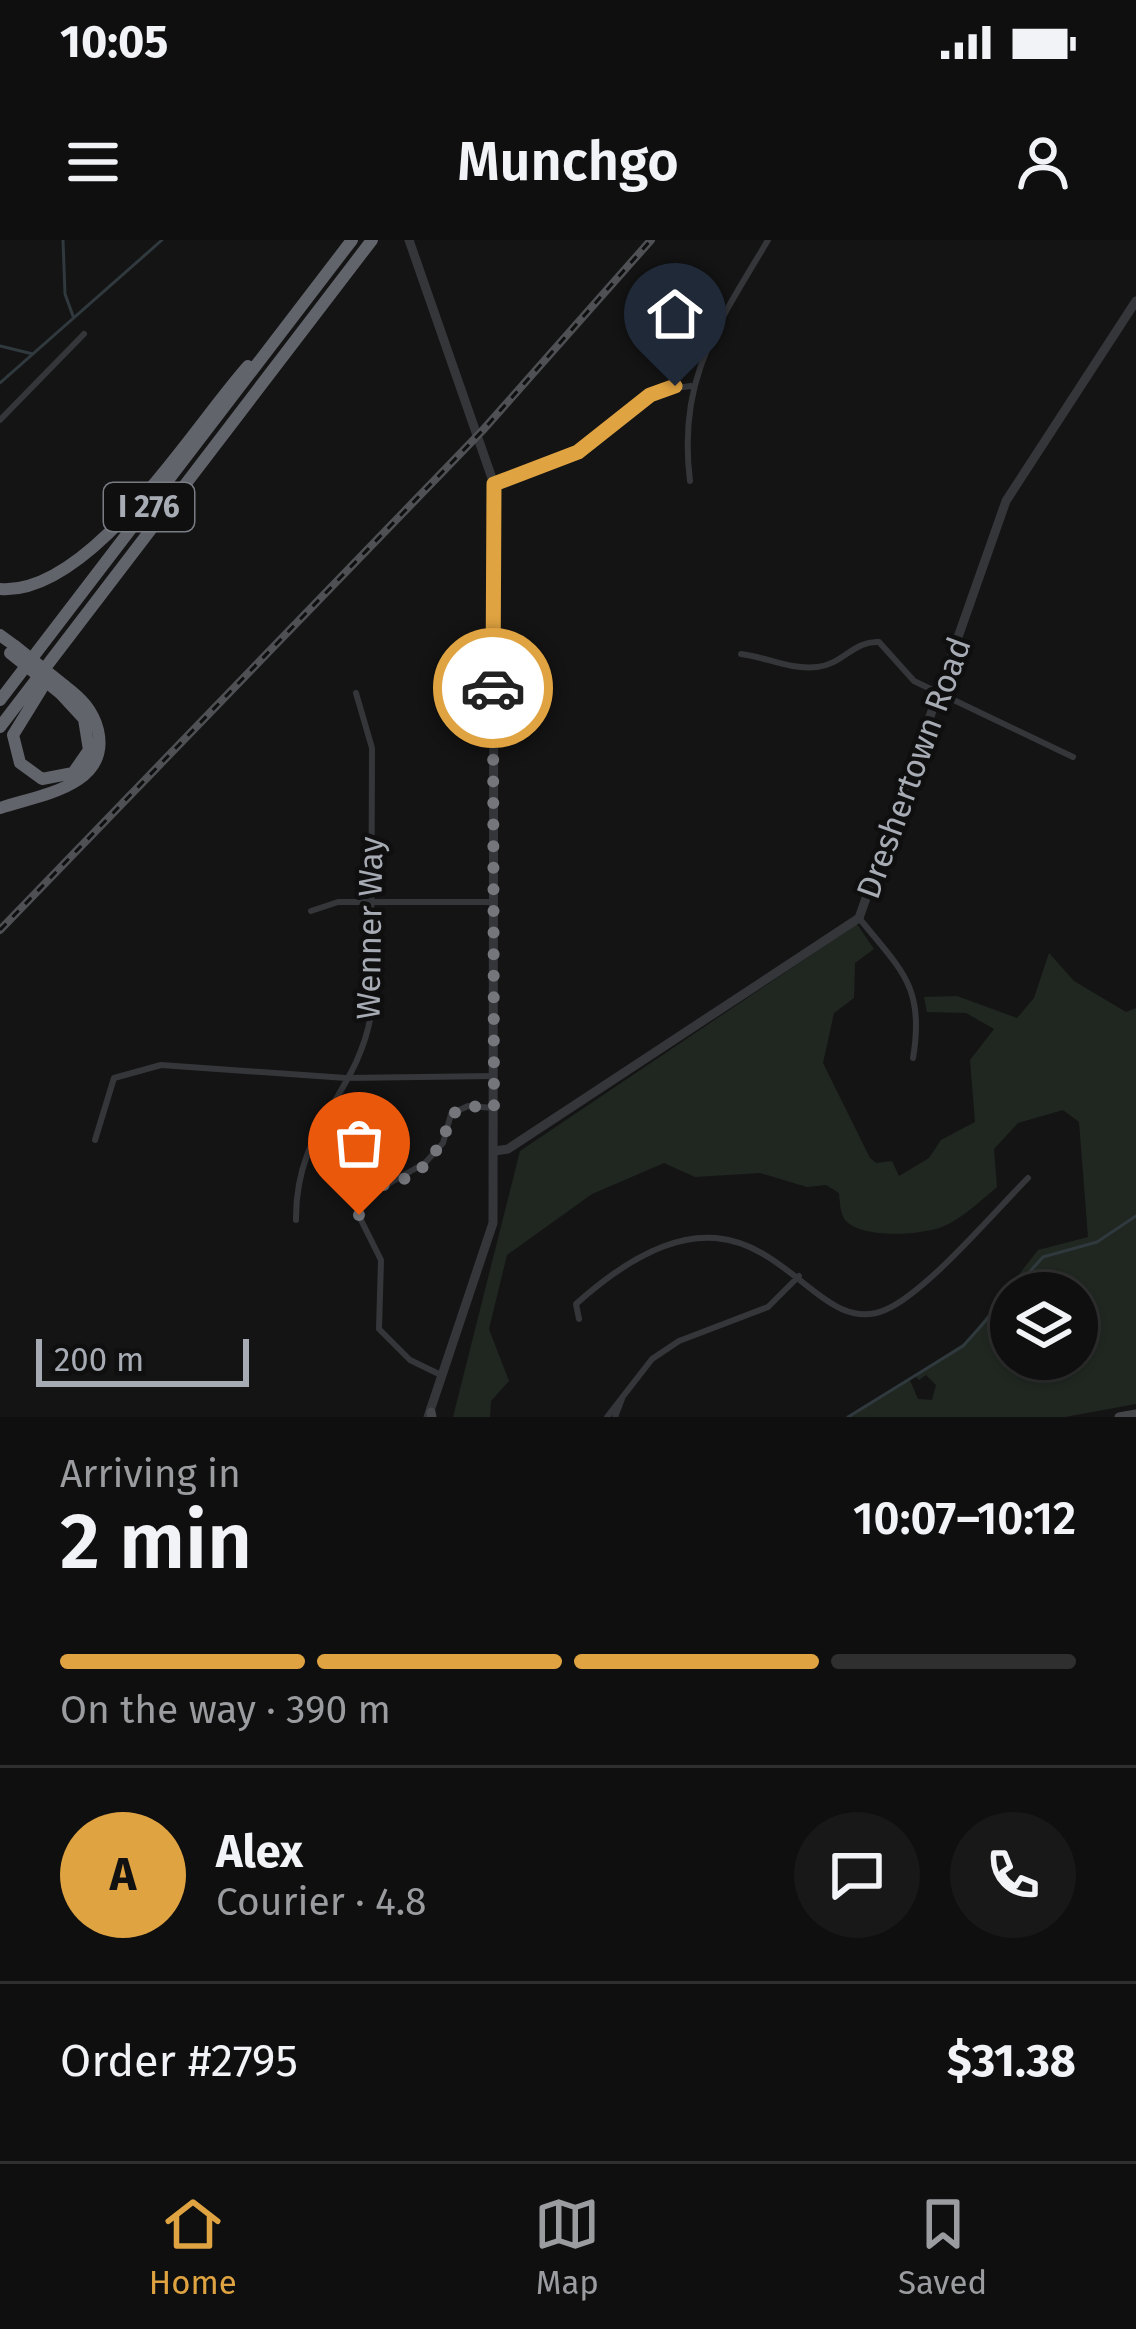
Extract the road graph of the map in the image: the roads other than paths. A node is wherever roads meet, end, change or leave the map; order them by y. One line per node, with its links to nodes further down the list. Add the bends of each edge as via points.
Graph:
1 (352, 240): 6 (highway, I 276)
2 (372, 240): 13 (highway, I 276)
3 (409, 240): 11 (street)
4 (768, 240): 8 (street)
5 (1136, 301): 19 (street, Dreshertown Road, via 1006,501)
6 (297, 312): 12 (highway, via 93,547 45,583); 20 (highway, I 276)
7 (84, 334): 9 (street)
8 (691, 386): 10 (street); 11 (street, via 659,390 578,452)
9 (0, 420)
10 (690, 481)
11 (494, 484): 24 (street)
12 (0, 589)
13 (82, 621): 17 (highway, via 15,727 16,754 42,779 73,773 89,750 85,719); 21 (highway, I 276)
14 (0, 635): 15 (highway)
15 (8, 649): 17 (highway, bridge)
16 (741, 654): 19 (street, via 818,668 872,640)
17 (63, 689): 23 (highway, via 97,723 95,764 65,788)
18 (356, 693): 25 (street, Wenner Way, via 372,748)
19 (940, 697): 22 (street); 27 (street, Dreshertown Road)
20 (0, 700)
21 (0, 727)
22 (1073, 757)
23 (0, 808)
24 (491, 902): 25 (street); 29 (street)
25 (373, 904): 26 (street); 30 (street, Wenner Way, via 369,1030)
26 (311, 911)
27 (859, 918): 28 (street, via 916,998); 33 (street, Dreshertown Road)
28 (913, 1058)
29 (494, 1076): 30 (street); 31 (street)
30 (346, 1078): 32 (street, via 161,1064 114,1078); 37 (street, Wenner Way, via 305,1150)
31 (494, 1108): 34 (street); 40 (street, via 452,1114 443,1143 425,1163 365,1193 358,1208 381,1260 379,1329 410,1360)
32 (95, 1140)
33 (508, 1149): 34 (street, Dreshertown Road); 35 (street)
34 (495, 1151): 35 (street)
35 (494, 1170): 40 (street, via 491,1234)
36 (1028, 1178): 38 (street, via 883,1312 838,1309)
37 (296, 1220)
38 (799, 1276): 39 (street, via 739,1242 678,1240 613,1271 576,1304); 43 (street, via 749,1317 652,1358)
39 (579, 1319)
40 (444, 1376): 42 (street)
41 (1136, 1414): 44 (main road)
42 (430, 1415)
43 (611, 1417)
44 (1118, 1417)

